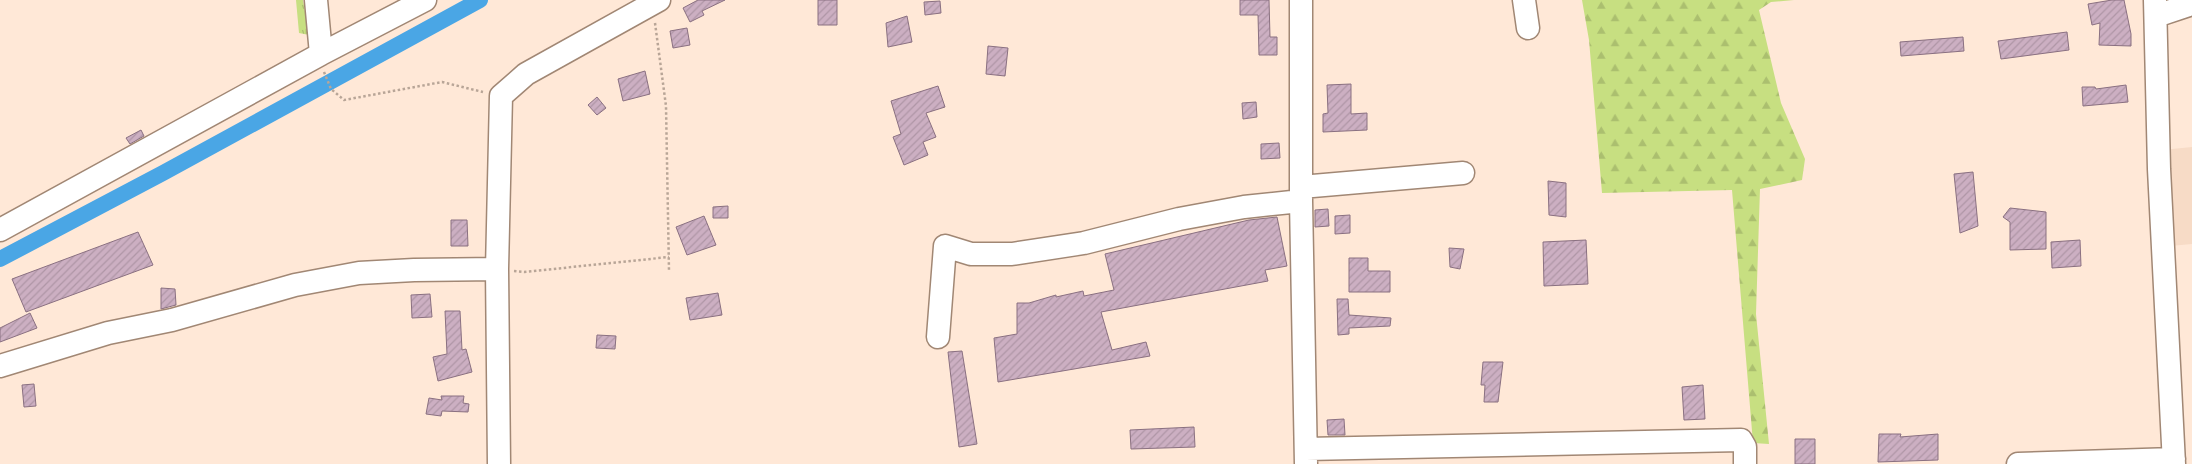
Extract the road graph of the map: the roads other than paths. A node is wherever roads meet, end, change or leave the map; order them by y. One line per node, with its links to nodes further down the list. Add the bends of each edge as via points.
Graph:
1 (316, 0): 9 (street)
2 (425, 0): 9 (street)
3 (1301, 0): 11 (street)
4 (1524, 0): 8 (street)
5 (656, 2): 13 (street, via 526,74 501,96)
6 (2192, 4): 7 (street)
7 (2156, 8): 17 (street, via 2159,169)
8 (1528, 28)
9 (323, 64): 12 (street)
10 (1463, 173): 11 (street)
11 (1301, 194): 14 (street, via 1084,243 1012,254 971,254 945,246); 16 (street)
12 (0, 230)
13 (497, 269): 15 (street, via 359,273 295,285 172,320 108,333); 18 (street)
14 (938, 337)
15 (0, 366)
16 (1306, 457): 19 (street, via 1741,440 1745,447)
17 (2174, 462): 20 (street)
18 (499, 464)
19 (1745, 464)
20 (2018, 464)

